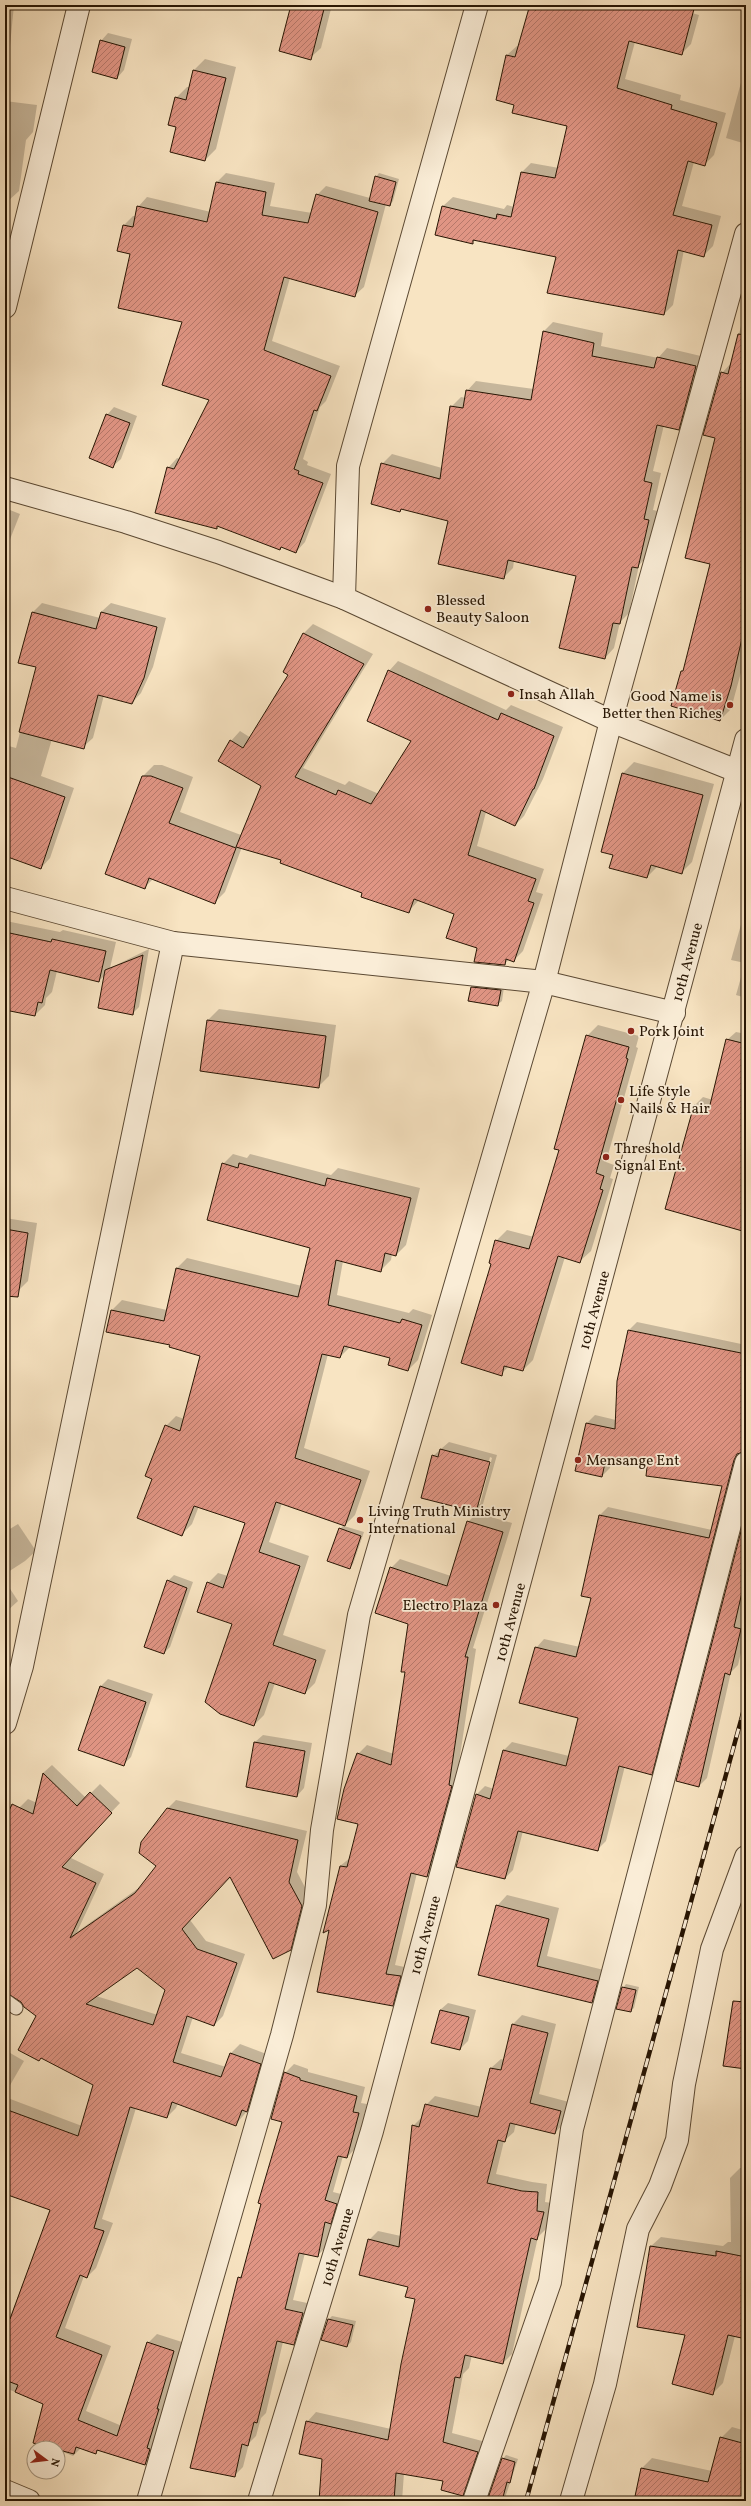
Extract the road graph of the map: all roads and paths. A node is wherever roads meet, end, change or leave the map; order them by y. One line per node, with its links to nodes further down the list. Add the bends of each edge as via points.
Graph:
1 (79, 5): 4 (street)
2 (477, 5): 6 (street, via 348,466)
3 (746, 234): 7 (street)
4 (5, 306)
5 (5, 488): 6 (street, via 126,522)
6 (344, 598): 7 (street)
7 (611, 721): 9 (street); 12 (street)
8 (746, 740): 9 (street, 10th Avenue)
9 (737, 771): 13 (street, 10th Avenue)
10 (5, 898): 11 (street)
11 (172, 943): 12 (street); 15 (street, via 22,1666)
12 (544, 982): 13 (street); 21 (street, via 359,1615 322,1830 315,1905 282,2035)
13 (674, 1013): 22 (street, 10th Avenue, via 372,2131)
14 (746, 1463): 23 (street, via 572,2129 550,2282)
15 (5, 1723)
16 (746, 1857): 24 (street, via 712,1949 684,2084 677,2140 660,2186 638,2229 605,2384)
17 (5, 2000): 18 (lane)
18 (16, 2008)
19 (5, 2491): 20 (street)
20 (29, 2501)
21 (148, 2501)
22 (259, 2501)
23 (474, 2501)
24 (571, 2501)

